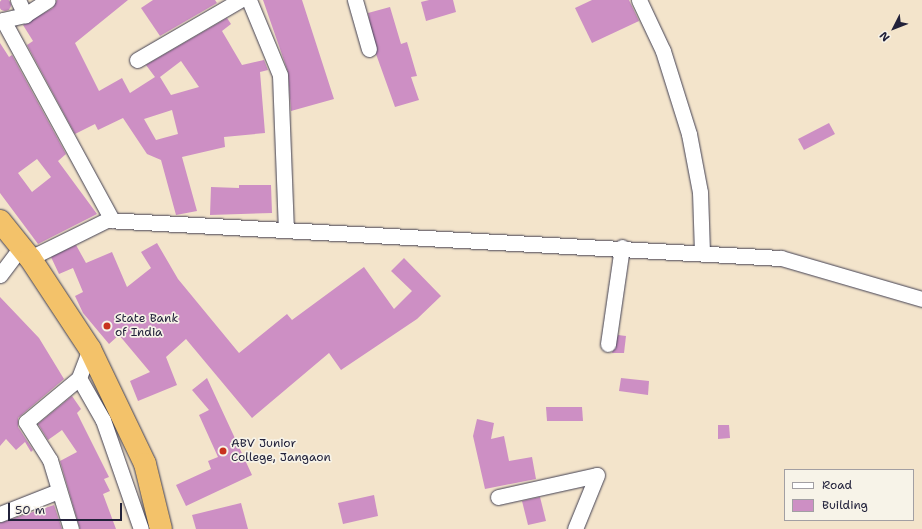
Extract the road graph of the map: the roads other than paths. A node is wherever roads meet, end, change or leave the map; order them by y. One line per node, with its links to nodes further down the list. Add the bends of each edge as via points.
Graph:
1 (18, 0): 7 (street)
2 (48, 0): 7 (street)
3 (240, 0): 9 (street)
4 (249, 0): 12 (street, via 280,75)
5 (355, 0): 8 (street)
6 (639, 0): 15 (street, via 663,51 689,134 700,192)
7 (25, 15): 11 (street, via 3,20)
8 (368, 49)
9 (137, 60)
10 (0, 220): 14 (highway)
11 (112, 220): 12 (street); 14 (street)
12 (286, 230): 13 (street)
13 (622, 247): 15 (street); 18 (street)
14 (26, 252): 16 (street); 19 (highway)
15 (702, 253): 17 (street, via 781,258)
16 (0, 275)
17 (922, 299)
18 (608, 344)
19 (90, 349): 20 (street); 26 (highway, via 145,464)
20 (79, 378): 21 (street, via 26,422 50,460); 25 (street, via 103,420)
21 (58, 491): 23 (street); 24 (street)
22 (498, 497): 27 (street, via 597,475)
23 (0, 514)
24 (71, 529)
25 (141, 529)
26 (161, 529)
27 (575, 529)

